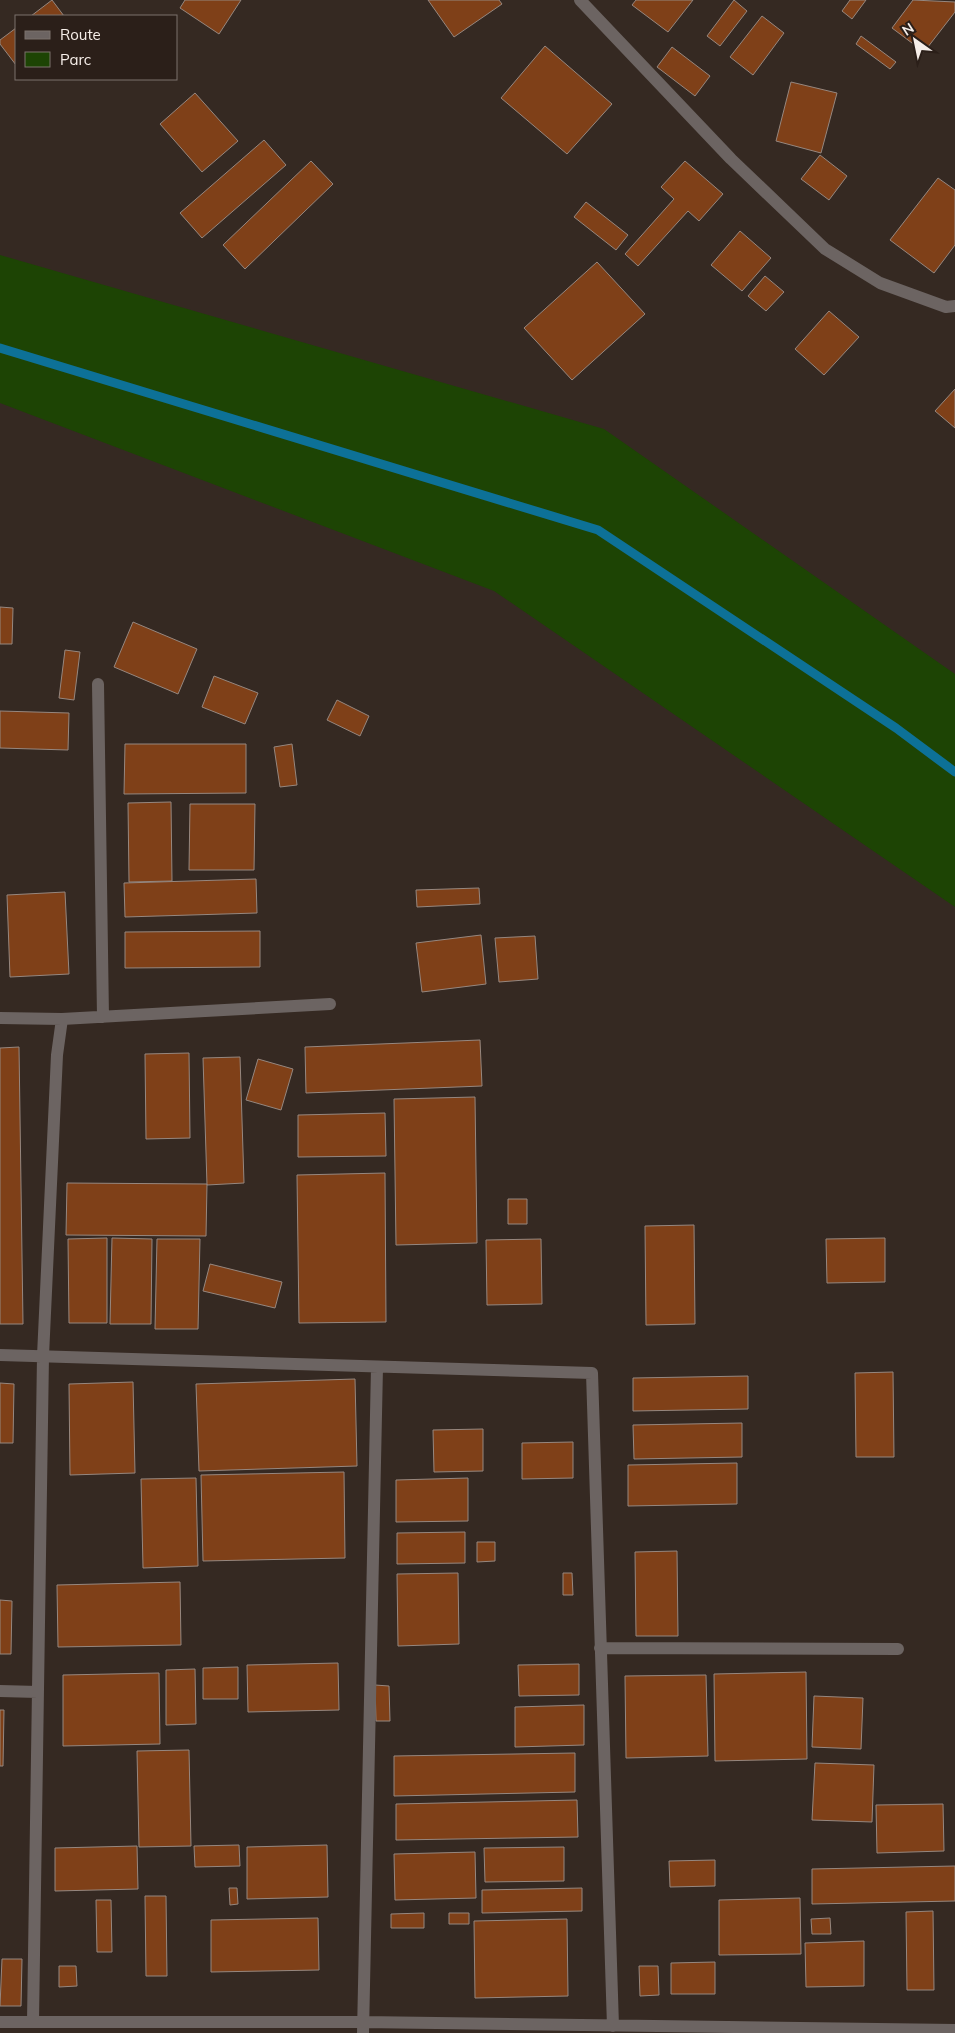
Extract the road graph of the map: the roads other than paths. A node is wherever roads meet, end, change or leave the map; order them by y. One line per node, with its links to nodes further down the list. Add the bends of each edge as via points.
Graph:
1 (580, 0): 2 (street, via 731,159 825,249 880,283 946,306)
2 (955, 306)
3 (98, 684): 5 (street)
4 (330, 1004): 5 (street)
5 (103, 1017): 7 (street)
6 (0, 1018): 7 (street)
7 (62, 1018): 9 (street, via 57,1055)
8 (0, 1356): 9 (street)
9 (43, 1356): 10 (street); 14 (street)
10 (377, 1367): 11 (street, via 592,1373); 18 (street)
11 (600, 1648): 12 (street); 17 (street)
12 (898, 1648)
13 (0, 1691): 14 (street)
14 (38, 1692): 16 (street)
15 (0, 2022): 16 (street)
16 (33, 2022): 18 (street)
17 (613, 2026): 18 (street); 19 (street)
18 (363, 2028)
19 (716, 2030): 20 (street)
20 (955, 2030)

